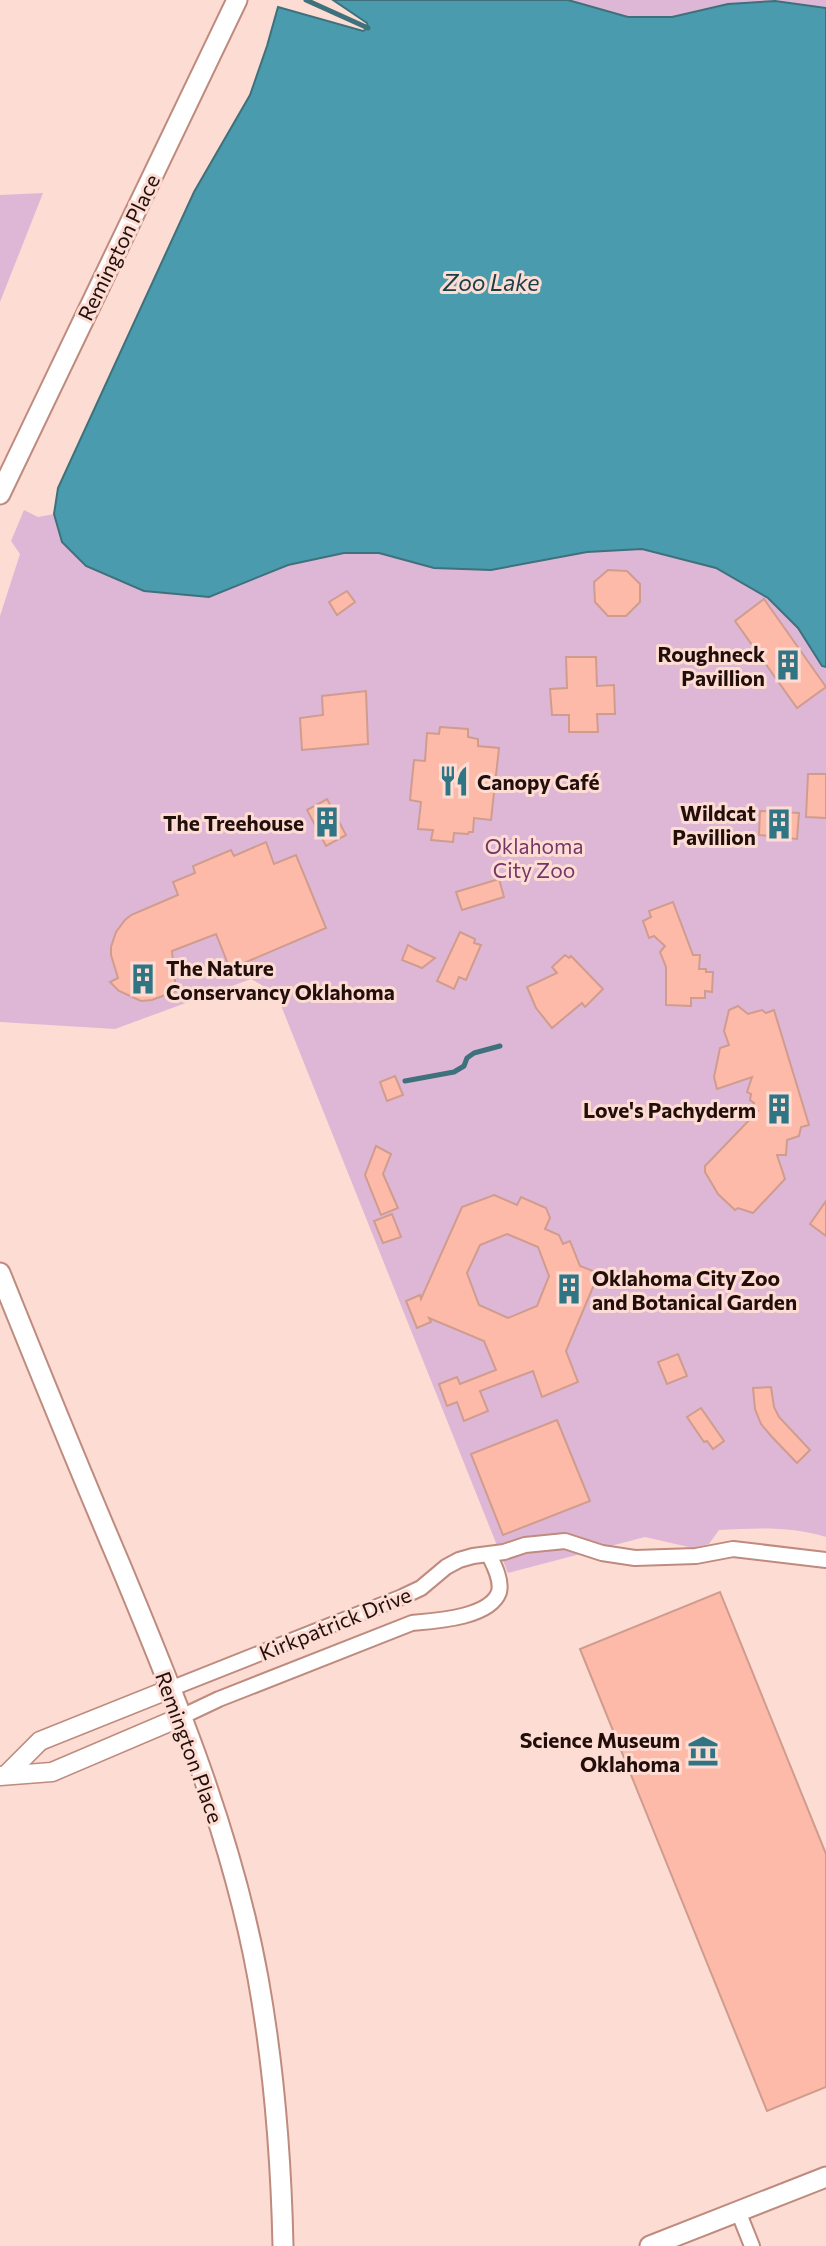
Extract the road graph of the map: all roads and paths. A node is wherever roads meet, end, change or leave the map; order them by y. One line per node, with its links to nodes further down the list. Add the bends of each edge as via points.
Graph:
1 (236, 0): 2 (main road, Remington Place)
2 (0, 494)
3 (0, 1273): 6 (main road, Remington Place)
4 (489, 1555): 5 (street, via 565,1541 635,1558 696,1556 733,1549); 6 (street, Kirkpatrick Drive, via 459,1560 402,1597); 7 (street, Kirkpatrick Drive, via 499,1592 491,1604 474,1613 412,1623)
5 (826, 1560)
6 (170, 1689): 7 (main road, Remington Place); 8 (street, via 40,1741)
7 (181, 1717): 8 (street, via 52,1772); 11 (main road, Remington Place, via 228,1854 258,1976 277,2110)
8 (3, 1775)
9 (826, 2176): 10 (main road)
10 (738, 2211): 12 (main road); 13 (street)
11 (283, 2246)
12 (649, 2246)
13 (752, 2246)

